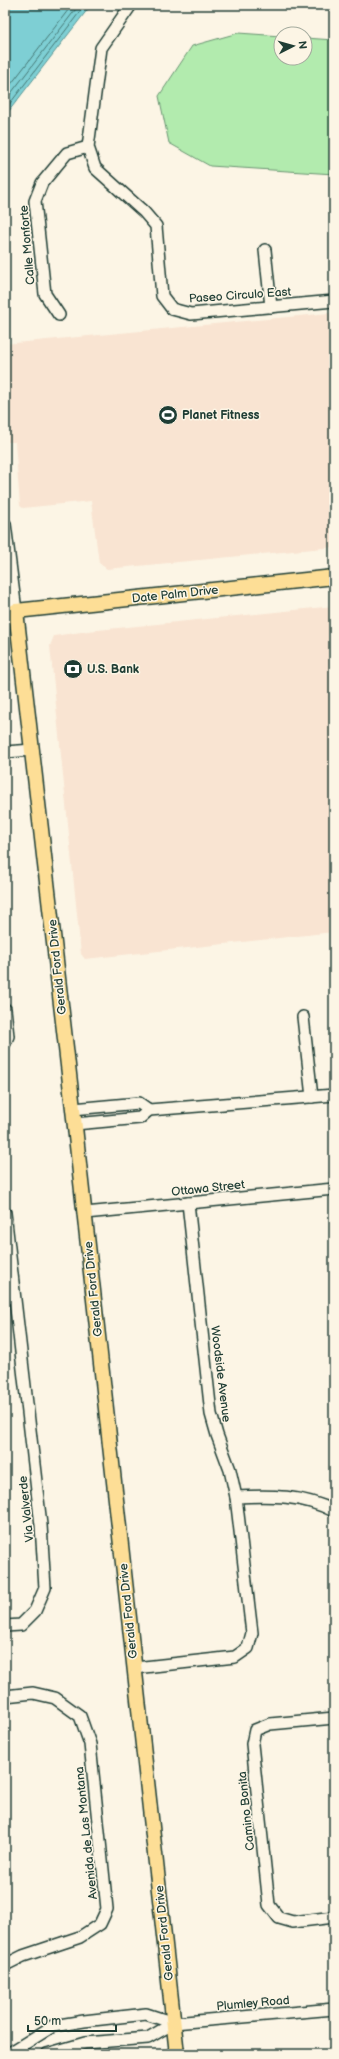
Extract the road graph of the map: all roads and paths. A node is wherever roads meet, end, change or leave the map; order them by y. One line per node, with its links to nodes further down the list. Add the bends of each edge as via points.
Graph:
1 (131, 5): 2 (street, via 101,48)
2 (88, 147): 5 (street, Paseo Circulo East, via 95,168 156,226 162,296 172,309 191,314); 6 (street, Calle Monforte, via 67,153 42,183 35,201 45,294)
3 (265, 250): 5 (street)
4 (334, 301): 5 (street, Paseo Circulo East)
5 (271, 307)
6 (59, 315)
7 (5, 524): 9 (street, Gerald Ford Drive)
8 (334, 578): 9 (main road, Date Palm Drive)
9 (9, 611): 10 (main road, Gerald Ford Drive)
10 (33, 750): 11 (street); 18 (main road, Gerald Ford Drive)
11 (5, 752)
12 (5, 1009): 14 (street, via 8,1036)
13 (303, 1017): 16 (street)
14 (5, 1043)
15 (334, 1095): 16 (street)
16 (312, 1097): 19 (street)
17 (128, 1104): 18 (street); 19 (street, via 139,1103); 20 (street)
18 (73, 1109): 21 (main road, Gerald Ford Drive)
19 (149, 1110): 20 (street, via 142,1117)
20 (129, 1119): 21 (street)
21 (75, 1124): 25 (main road, Gerald Ford Drive)
22 (334, 1189): 23 (street, Ottawa Street)
23 (188, 1204): 25 (street, Ottawa Street); 26 (street, Woodside Avenue, via 210,1414 230,1470)
24 (5, 1213): 28 (street, Via Valverde, via 41,1525 45,1588 35,1611 21,1625)
25 (85, 1213): 29 (main road, Gerald Ford Drive)
26 (236, 1498): 27 (street, via 266,1495 296,1497); 29 (street, Woodside Avenue, via 252,1633 248,1648 235,1657)
27 (334, 1511)
28 (5, 1626)
29 (134, 1668): 35 (main road, Gerald Ford Drive)
30 (5, 1696): 33 (street, Avenida de Las Montana, via 33,1693 55,1698 80,1716 90,1744 107,1909 100,1924 80,1937 23,1956)
31 (334, 1718): 32 (street, Camino Bonita, via 270,1724 255,1730 252,1744 270,1905 279,1918 293,1922)
32 (334, 1917)
33 (5, 1965)
34 (334, 2009): 35 (street, Plumley Road)
35 (174, 2023): 36 (street, via 146,2014 84,2020 53,2026); 37 (street, via 148,2038 85,2043); 38 (main road, Gerald Ford Drive)
36 (8, 2054)
37 (47, 2054)
38 (177, 2054)

